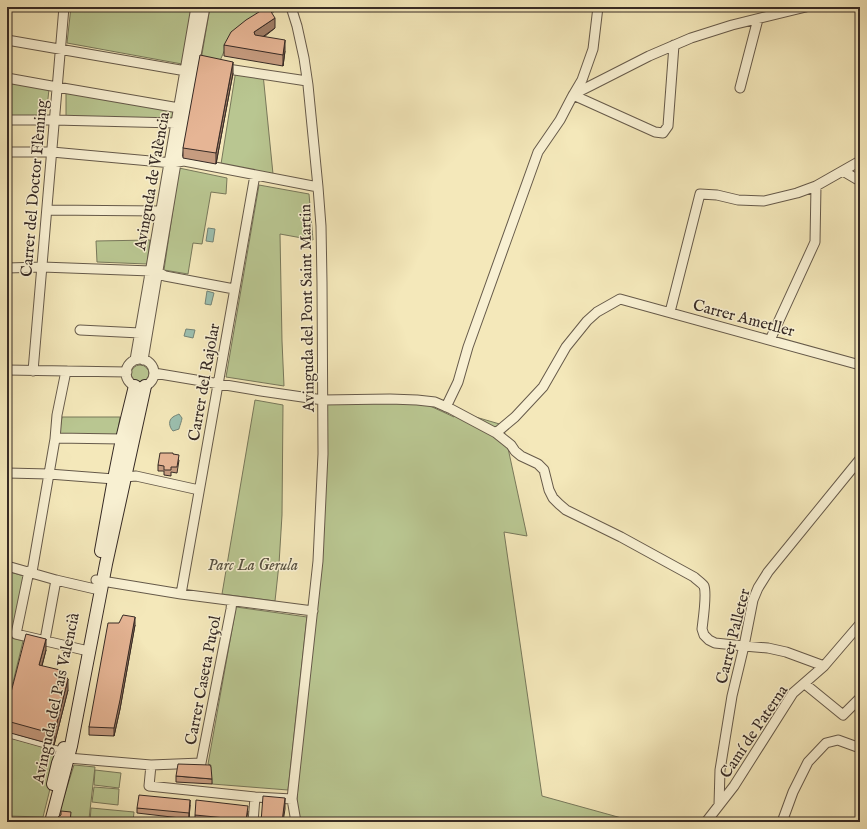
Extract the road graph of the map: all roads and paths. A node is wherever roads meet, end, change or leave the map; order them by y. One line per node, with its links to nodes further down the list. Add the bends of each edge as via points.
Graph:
1 (64, 7): 10 (street, Carrer del Doctor Flèming)
2 (196, 7): 12 (street, Avinguda de València)
3 (205, 7): 12 (street, Avinguda de València, via 198,64)
4 (290, 7): 14 (street, Avinguda del Pont Saint Martin, via 298,26)
5 (598, 7): 17 (street, via 593,49 582,80)
6 (806, 7): 7 (street)
7 (758, 19): 9 (street, via 691,38); 16 (street)
8 (7, 40): 10 (street)
9 (674, 46): 17 (street); 17 (street, via 668,126 663,133 655,132)
10 (60, 49): 12 (street); 15 (street, Carrer del Doctor Flèming)
11 (215, 67): 14 (street)
12 (189, 72): 18 (street, Avinguda de València); 25 (street, Avinguda de València)
13 (7, 78): 15 (street)
14 (307, 81): 30 (street, Avinguda del Pont Saint Martin)
15 (57, 87): 18 (street); 20 (street, Carrer del Doctor Flèming)
16 (740, 88)
17 (573, 95): 51 (street, via 560,120 538,152 468,347 458,382)
18 (179, 108): 21 (street, Avinguda de València)
19 (7, 120): 20 (street)
20 (54, 120): 21 (street); 23 (street, Carrer del Doctor Flèming)
21 (176, 122): 25 (street, Avinguda de València)
22 (7, 152): 23 (street)
23 (52, 152): 25 (street); 31 (street, Carrer del Doctor Flèming)
24 (860, 161): 26 (street)
25 (173, 163): 27 (street, via 184,161); 32 (street, Avinguda de València); 35 (street, Avinguda de València)
26 (843, 171): 28 (street); 29 (street)
27 (255, 175): 30 (street); 36 (street, Carrer del Rajolar)
28 (860, 181)
29 (816, 186): 37 (street, via 764,201 700,194); 40 (street, via 815,242)
30 (318, 187): 50 (street, Avinguda del Pont Saint Martin, via 321,226)
31 (47, 210): 32 (street); 34 (street, Carrer del Doctor Flèming)
32 (161, 211): 35 (street, Avinguda de València)
33 (7, 268): 34 (street)
34 (42, 268): 35 (street); 44 (street, Carrer del Doctor Flèming)
35 (154, 271): 36 (street, via 165,276); 39 (street, Avinguda de València); 41 (street, Avinguda de València)
36 (234, 290): 48 (street, Carrer del Rajolar)
37 (670, 312): 40 (street, Carrer Ametller); 52 (street, Carrer Ametller, via 620,299 597,312 566,347 543,387)
38 (80, 330): 39 (street)
39 (140, 333): 41 (street, Avinguda de València)
40 (770, 340): 42 (street, Carrer Ametller)
41 (139, 360): 46 (street, via 129,365); 47 (street, via 149,363)
42 (860, 365)
43 (7, 370): 44 (street)
44 (33, 371): 45 (street)
45 (66, 371): 46 (street); 53 (street)
46 (127, 372): 49 (street, via 129,380)
47 (154, 373): 48 (street); 49 (street, via 151,381)
48 (218, 384): 50 (street); 59 (street, Carrer del Rajolar)
49 (140, 386): 54 (street, Avinguda del País Valencià); 58 (street, Avinguda del País Valencià)
50 (323, 400): 51 (street, via 417,400 436,402); 66 (street, Avinguda del Pont Saint Martin, via 319,546)
51 (446, 407): 52 (street)
52 (496, 433): 69 (street, via 521,456 538,464 544,470 553,498 566,510 621,537 699,581 704,586 705,593 702,629 704,635 715,643)
53 (55, 438): 54 (street); 57 (street)
54 (122, 438): 58 (street, Avinguda del País Valencià)
55 (860, 459): 69 (street, Carrer Palleter, via 768,572 758,588)
56 (7, 473): 57 (street)
57 (49, 474): 58 (street); 61 (street)
58 (119, 478): 59 (street, via 136,476); 63 (street, Avinguda del País Valencià)
59 (200, 490): 64 (street, Carrer del Rajolar)
60 (7, 566): 61 (street)
61 (31, 572): 62 (street); 68 (street, via 16,634)
62 (56, 580): 63 (street); 68 (street)
63 (98, 584): 64 (street); 70 (street, Avinguda del País Valencià); 76 (street, Avinguda del País Valencià, via 72,746)
64 (181, 594): 65 (street)
65 (232, 601): 66 (street); 77 (street, Carrer Caseta Puçol, via 201,763)
66 (313, 611): 79 (street, Avinguda del Pont Saint Martin)
67 (860, 624): 71 (street, Camí de Paterna)
68 (45, 640): 70 (street)
69 (744, 646): 71 (street, via 786,652); 80 (street, Carrer Palleter, via 732,696 720,770)
70 (84, 650): 76 (street, Avinguda del País Valencià)
71 (824, 666): 72 (street, Camí de Paterna)
72 (805, 684): 73 (street, via 843,715); 80 (street, Camí de Paterna, via 793,693 734,786)
73 (860, 698)
74 (12, 734): 76 (lane)
75 (860, 748): 86 (street, via 838,740 826,743 808,762)
76 (66, 754): 77 (street, Carrer Caseta Puçol); 81 (street, Avinguda del País Valencià, via 58,763); 82 (street, Avinguda del País Valencià)
77 (151, 765): 78 (street, via 149,786)
78 (255, 797): 79 (street); 83 (street)
79 (292, 799): 84 (street, Avinguda del Pont Saint Martin)
80 (719, 805): 85 (street, Camí de Paterna)
81 (45, 822)
82 (51, 822)
83 (253, 822)
84 (296, 822)
85 (706, 822)
86 (782, 822)

